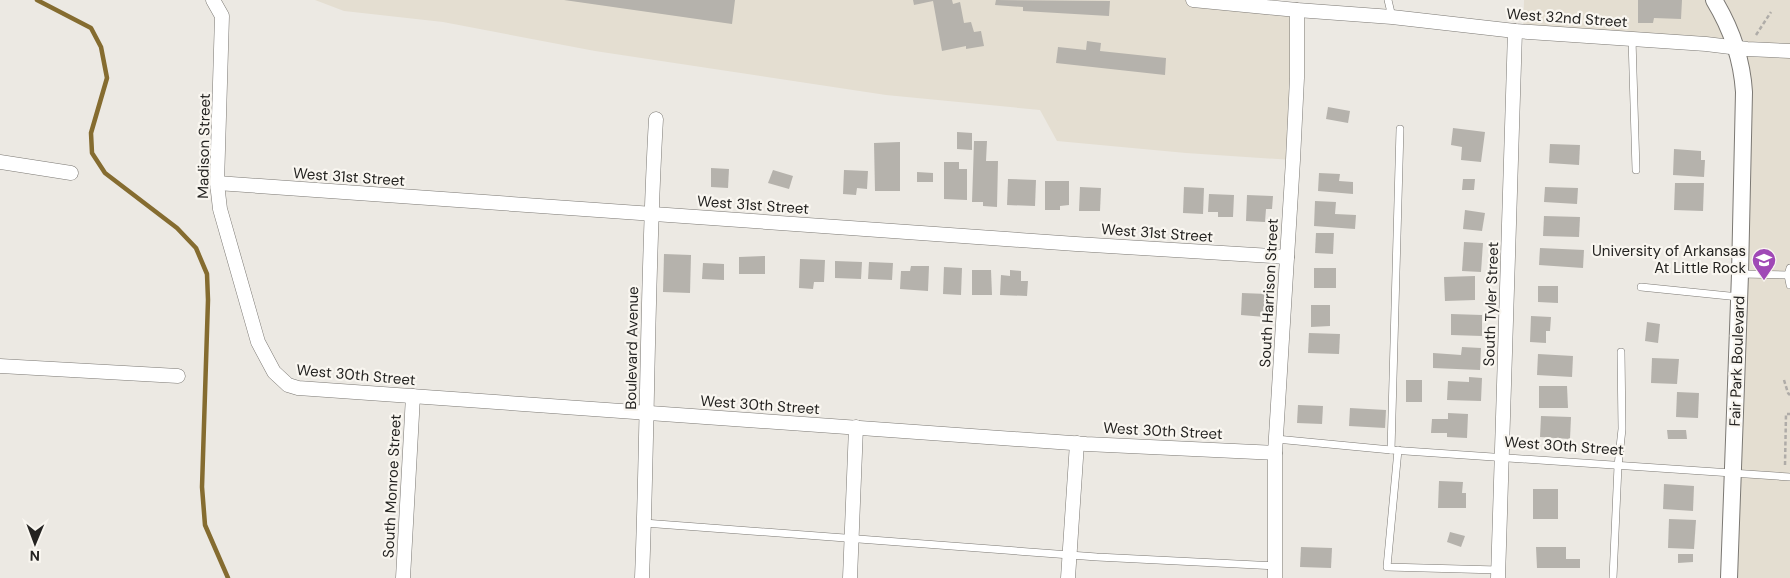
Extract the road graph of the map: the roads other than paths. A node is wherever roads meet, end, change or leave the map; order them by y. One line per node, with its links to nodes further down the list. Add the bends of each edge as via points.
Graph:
1 (213, 0): 16 (street, Madison Street, via 222,16)
2 (1193, 0): 5 (street, West 32nd Street)
3 (1388, 0): 6 (lane)
4 (1714, 0): 9 (street, Fair Park Boulevard, via 1725,18)
5 (1297, 10): 6 (street, West 32nd Street); 18 (street, South Harrison Street, via 1297,78)
6 (1392, 16): 7 (street, West 32nd Street)
7 (1515, 31): 8 (street, West 32nd Street); 35 (street, South Tyler Street)
8 (1632, 39): 9 (street, West 32nd Street); 14 (lane)
9 (1735, 46): 10 (street, West 32nd Street); 20 (street, Fair Park Boulevard, via 1744,92)
10 (1790, 52)
11 (656, 119): 17 (street, Boulevard Avenue)
12 (1400, 129): 33 (lane)
13 (0, 162): 15 (street)
14 (1636, 170)
15 (71, 173)
16 (217, 183): 17 (street, West 31st Street); 24 (street, Madison Street, via 220,210)
17 (650, 214): 18 (street, West 31st Street); 29 (street, Boulevard Avenue)
18 (1287, 257): 31 (street, South Harrison Street)
19 (1789, 271): 20 (lane); 21 (lane)
20 (1740, 274): 23 (street, Fair Park Boulevard)
21 (1790, 285)
22 (1641, 287): 23 (lane)
23 (1739, 297): 37 (street, Fair Park Boulevard)
24 (261, 349): 28 (street, West 30th Street, via 274,372 288,385)
25 (1621, 352): 36 (lane, via 1622,429)
26 (0, 366): 27 (street)
27 (178, 376)
28 (413, 396): 29 (street, West 30th Street); 44 (street, South Monroe Street)
29 (646, 412): 30 (street, West 30th Street); 39 (street, Boulevard Avenue)
30 (856, 427): 32 (street, West 30th Street); 40 (street)
31 (1276, 439): 33 (lane, West 30th Street); 34 (street, South Harrison Street)
32 (1077, 442): 34 (street, West 30th Street); 41 (street)
33 (1395, 450): 35 (lane, West 30th Street); 43 (lane, via 1387,567)
34 (1275, 453): 42 (street, South Harrison Street)
35 (1503, 458): 36 (lane, West 30th Street); 43 (street, South Tyler Street)
36 (1618, 466): 37 (lane, West 30th Street); 48 (lane)
37 (1732, 474): 38 (lane, West 30th Street); 49 (street, Fair Park Boulevard)
38 (1790, 477)
39 (644, 523): 40 (lane); 45 (street, Boulevard Avenue)
40 (850, 539): 41 (lane); 46 (street)
41 (1068, 554): 42 (lane); 47 (street)
42 (1275, 572)
43 (1498, 574)
44 (403, 578)
45 (642, 578)
46 (850, 578)
47 (1068, 578)
48 (1613, 578)
49 (1729, 578)

